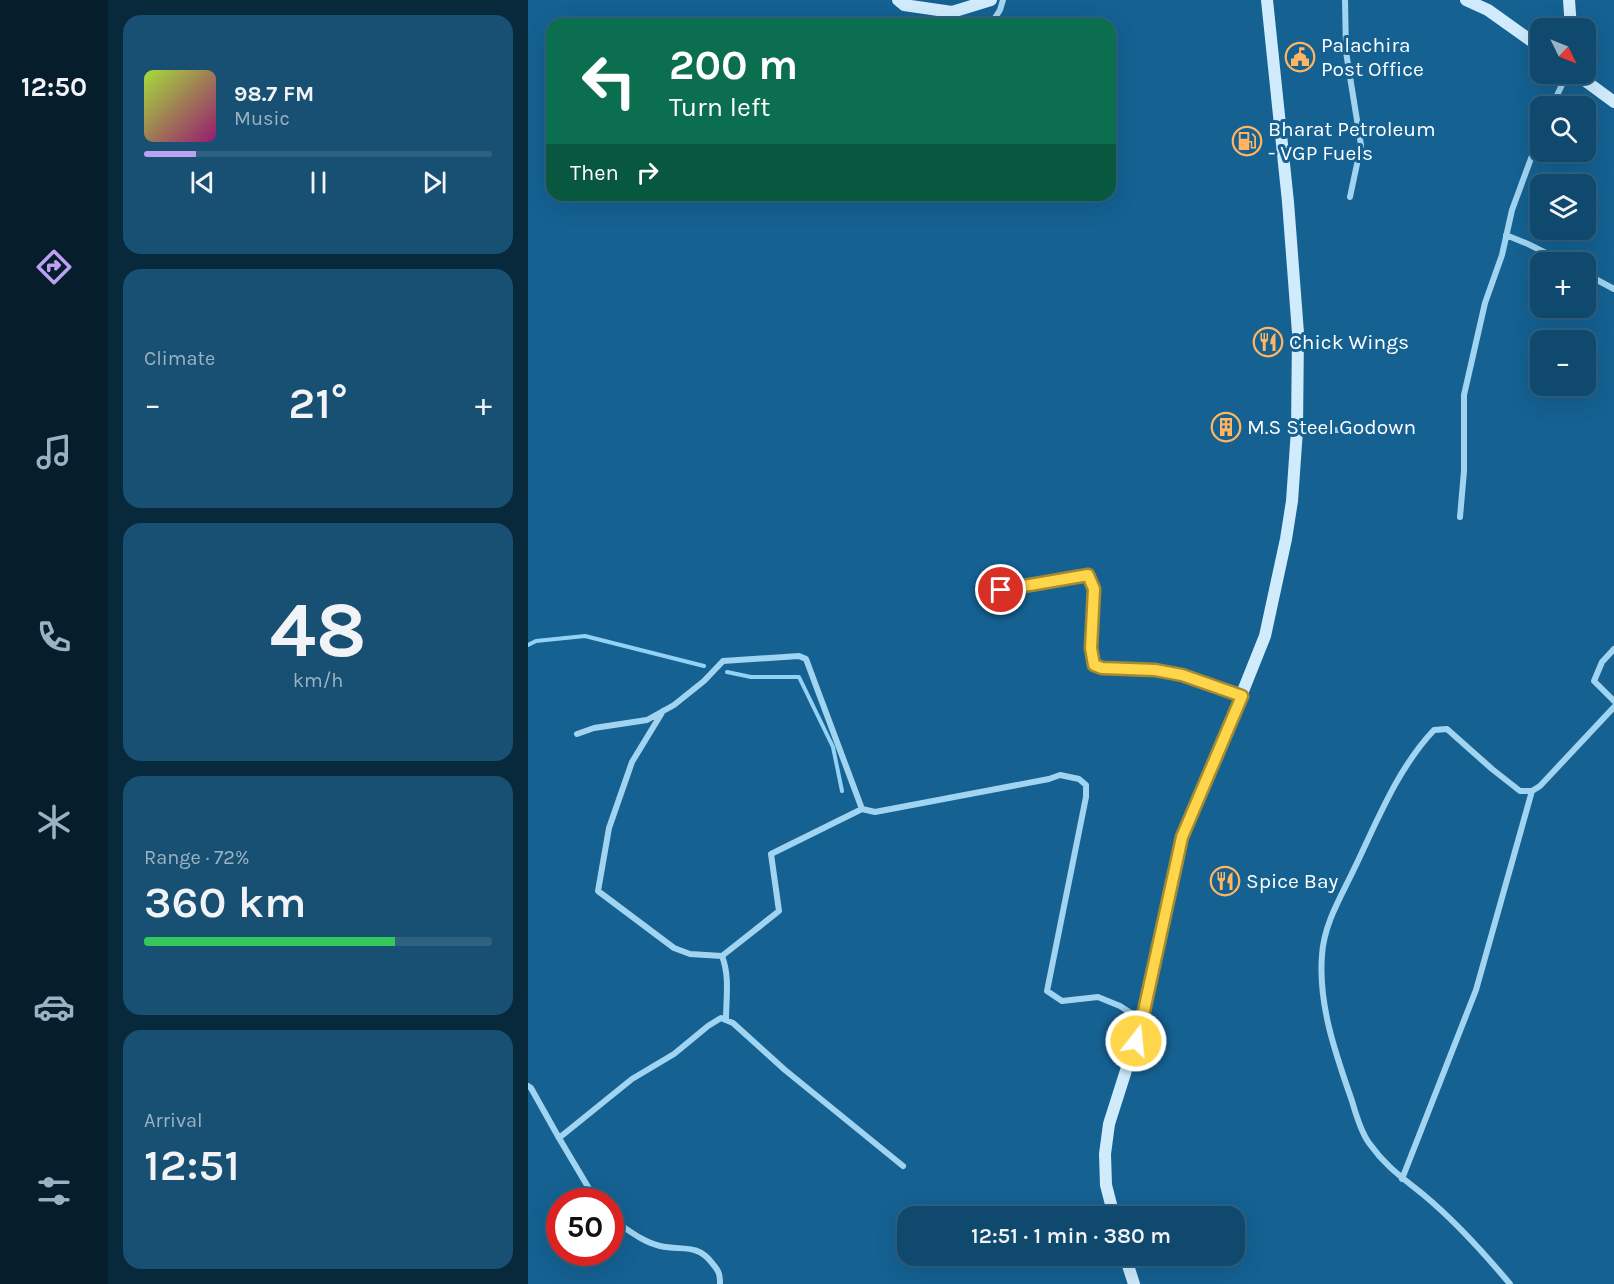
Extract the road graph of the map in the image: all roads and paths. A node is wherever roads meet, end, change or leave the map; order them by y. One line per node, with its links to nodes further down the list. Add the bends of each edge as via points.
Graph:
1 (898, 0): 2 (main road, via 904,5 952,12)
2 (991, 0)
3 (1003, 0): 8 (street)
4 (1267, 0): 19 (main road, via 1298,333)
5 (1345, 0): 14 (street, via 1346,52 1361,145)
6 (1466, 0): 10 (main road, via 1488,10)
7 (1569, 0): 9 (main road)
8 (995, 18)
9 (1570, 18)
10 (1530, 40)
11 (1589, 84): 12 (main road)
12 (1614, 102)
13 (1530, 161): 15 (street)
14 (1350, 197)
15 (1506, 235): 16 (street); 21 (street, via 1464,394)
16 (1544, 252)
17 (1596, 279): 18 (street)
18 (1614, 289)
19 (1297, 430): 20 (street); 24 (main road, via 1292,501 1266,636)
20 (1369, 430)
21 (1460, 516)
22 (979, 594): 24 (street, via 1088,575 1094,589 1094,665 1182,675)
23 (1614, 649): 25 (street, via 1602,662 1594,681)
24 (1242, 696): 33 (main road, via 1182,837)
25 (1614, 701)
26 (1614, 706): 29 (street)
27 (663, 710): 28 (street, via 647,720); 30 (street, via 704,681 723,661 799,656 806,659); 31 (street, via 632,762 609,828 598,891 675,948 690,954)
28 (577, 734)
29 (1532, 791): 37 (street, via 1476,990); 37 (street, via 1520,791 1447,729 1434,730 1402,772 1329,921 1322,954 1322,985 1329,1025 1366,1140)
30 (862, 809): 31 (street, via 771,854 779,911); 33 (street, via 875,812 1060,775 1079,779 1086,785 1086,797 1047,991 1062,1002 1098,996)
31 (722, 956): 32 (street, via 728,980)
32 (726, 1020): 35 (street, via 721,1018 708,1026 674,1054 632,1078); 36 (street)
33 (1142, 1020): 39 (main road, via 1109,1124 1105,1154)
34 (528, 1086): 35 (street)
35 (559, 1138): 38 (street)
36 (903, 1166)
37 (1402, 1179): 44 (street, via 1465,1233)
38 (589, 1188)
39 (1111, 1206)
40 (624, 1227): 42 (street, via 660,1246 705,1253 720,1273)
41 (1128, 1266): 43 (main road)
42 (720, 1284)
43 (1134, 1284)
44 (1510, 1284)

